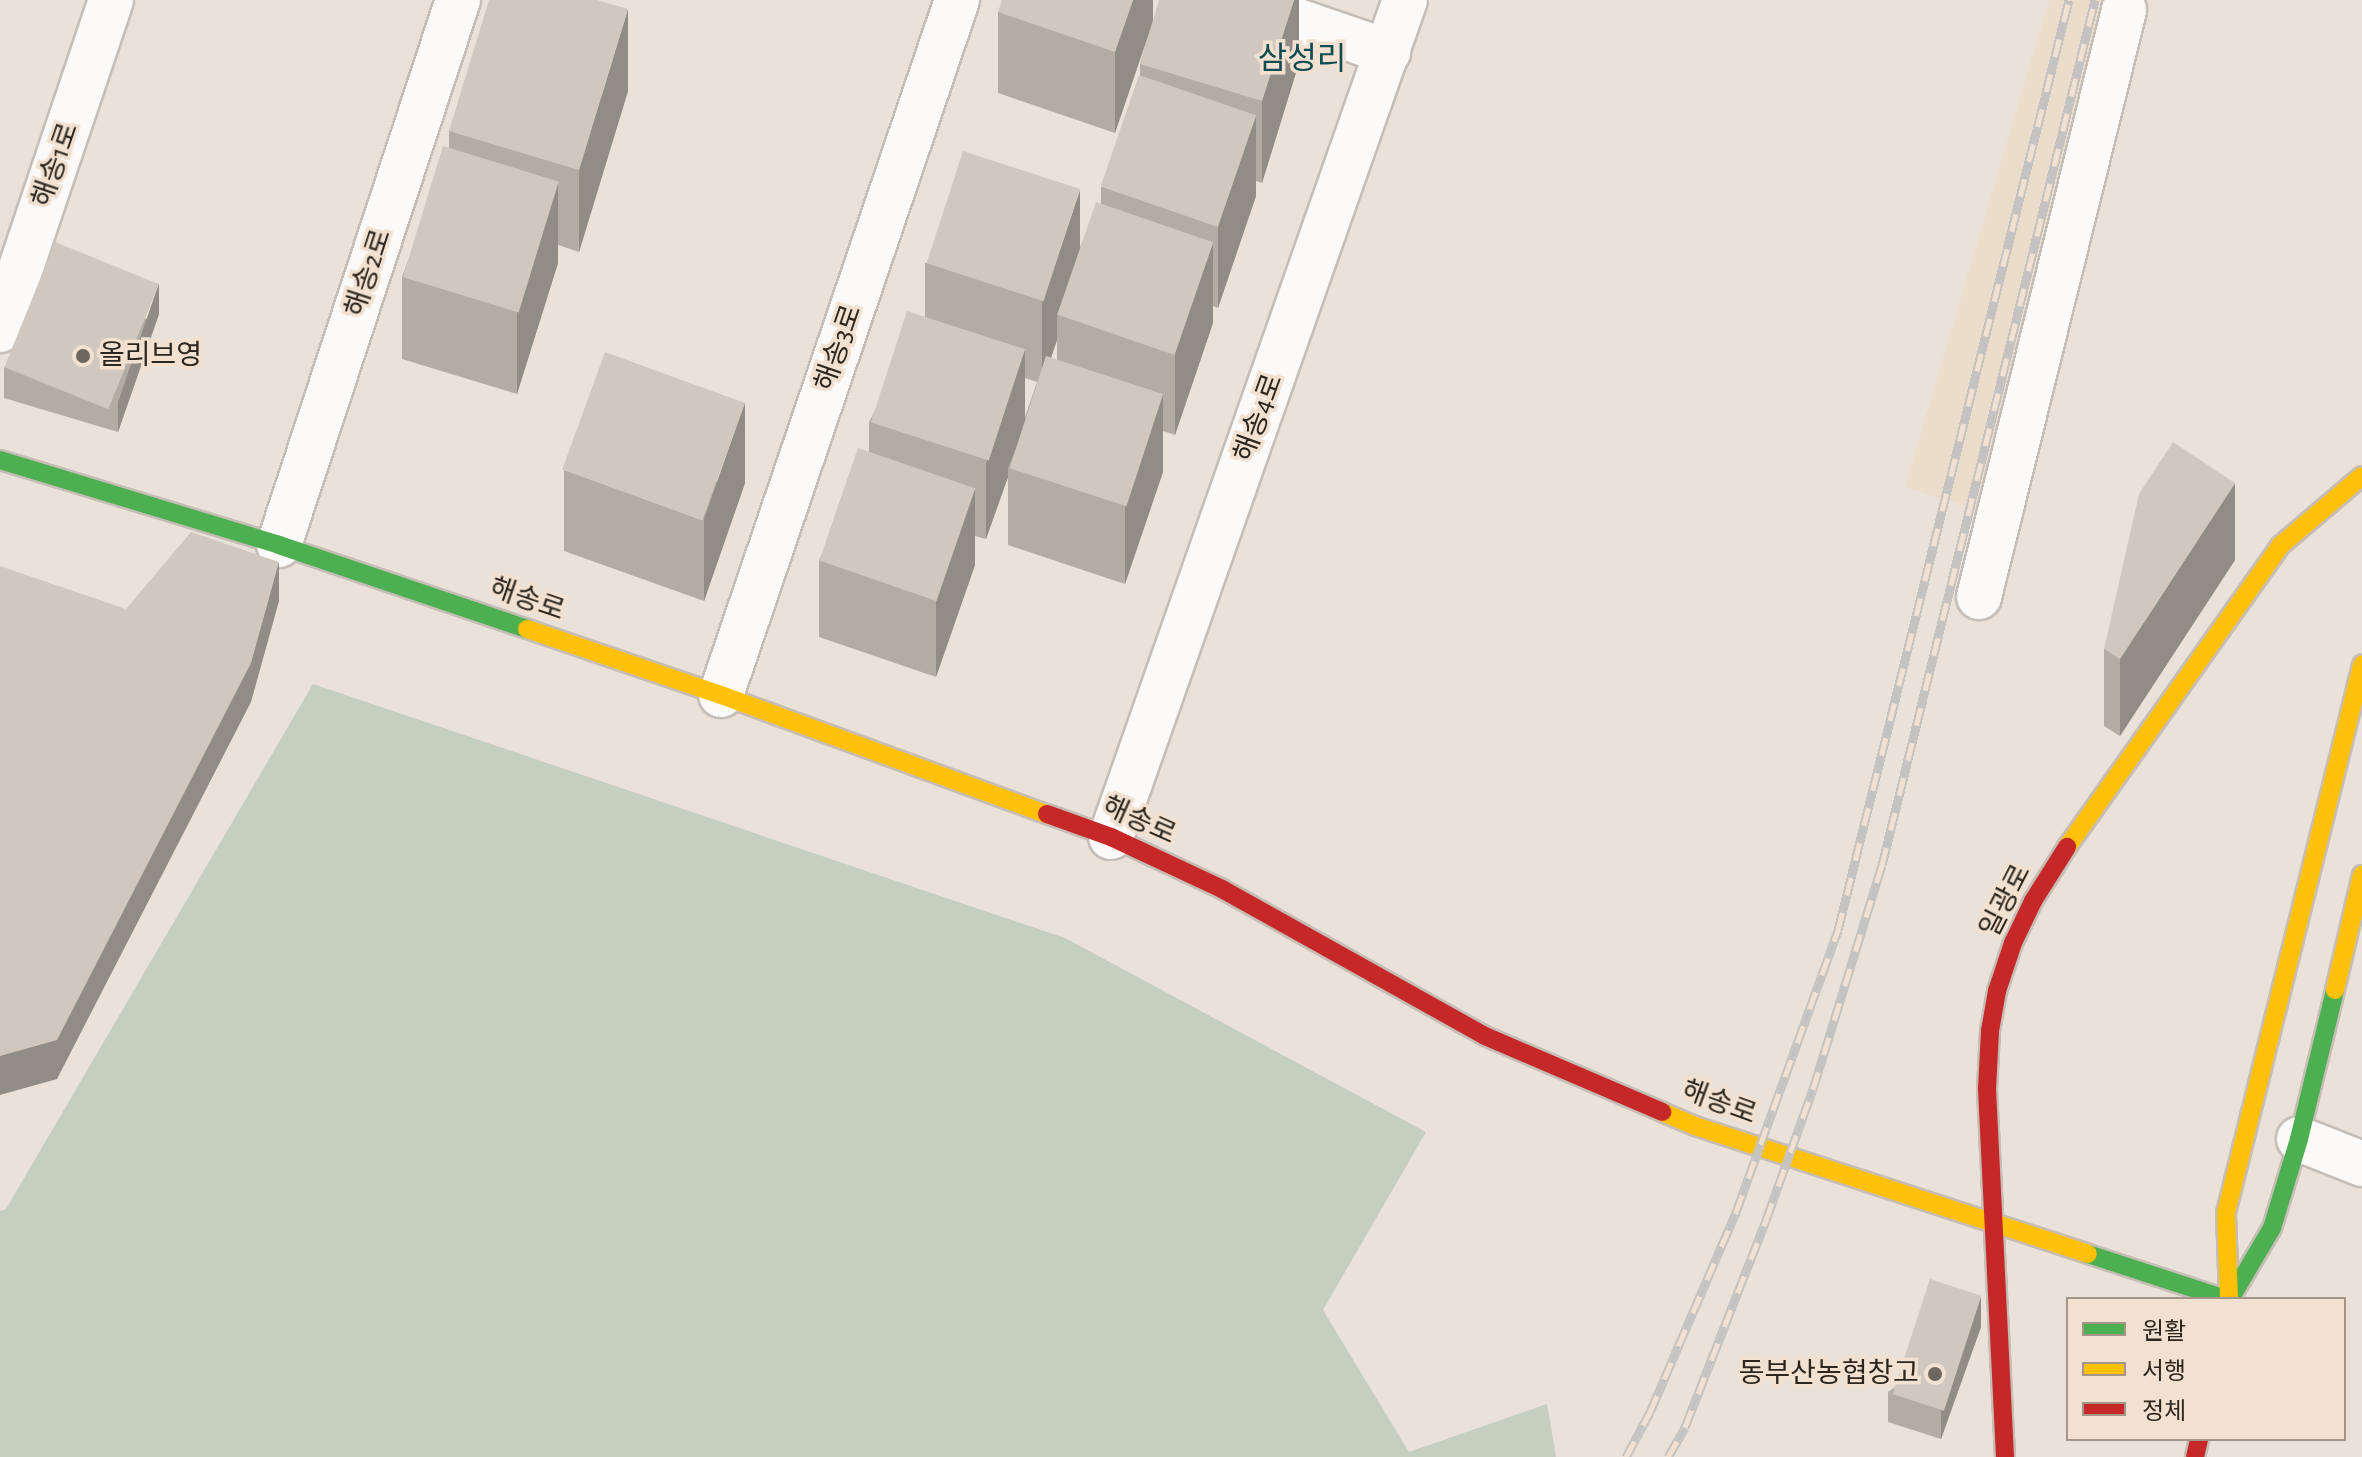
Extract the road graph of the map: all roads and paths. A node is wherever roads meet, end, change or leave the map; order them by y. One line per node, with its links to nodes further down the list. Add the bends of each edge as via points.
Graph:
1 (111, 0): 8 (street, 해송1로)
2 (458, 0): 11 (street, 해송2로)
3 (957, 0): 14 (street, 해송3로)
4 (1237, 0): 7 (street)
5 (1405, 0): 7 (street, 해송4로)
6 (2124, 10): 12 (street)
7 (1388, 52): 15 (street, 해송4로)
8 (0, 330)
9 (0, 460): 11 (street, 해송로)
10 (2362, 476): 19 (street, 일광로, via 2281,545 2033,901 2013,943 1990,1031)
11 (279, 545): 14 (street, 해송로)
12 (1979, 597)
13 (2362, 665): 21 (street, via 2226,1213)
14 (721, 695): 15 (street, 해송로)
15 (1111, 837): 19 (street, 해송로, via 1222,889 1485,1036 1695,1126)
16 (2362, 875): 17 (street)
17 (2299, 1139): 18 (street); 22 (street, via 2272,1228)
18 (2362, 1164)
19 (1993, 1224): 20 (street, 해송로); 23 (street, 일광로)
20 (2223, 1297)
21 (2229, 1297)
22 (2230, 1297)
23 (2005, 1457)

